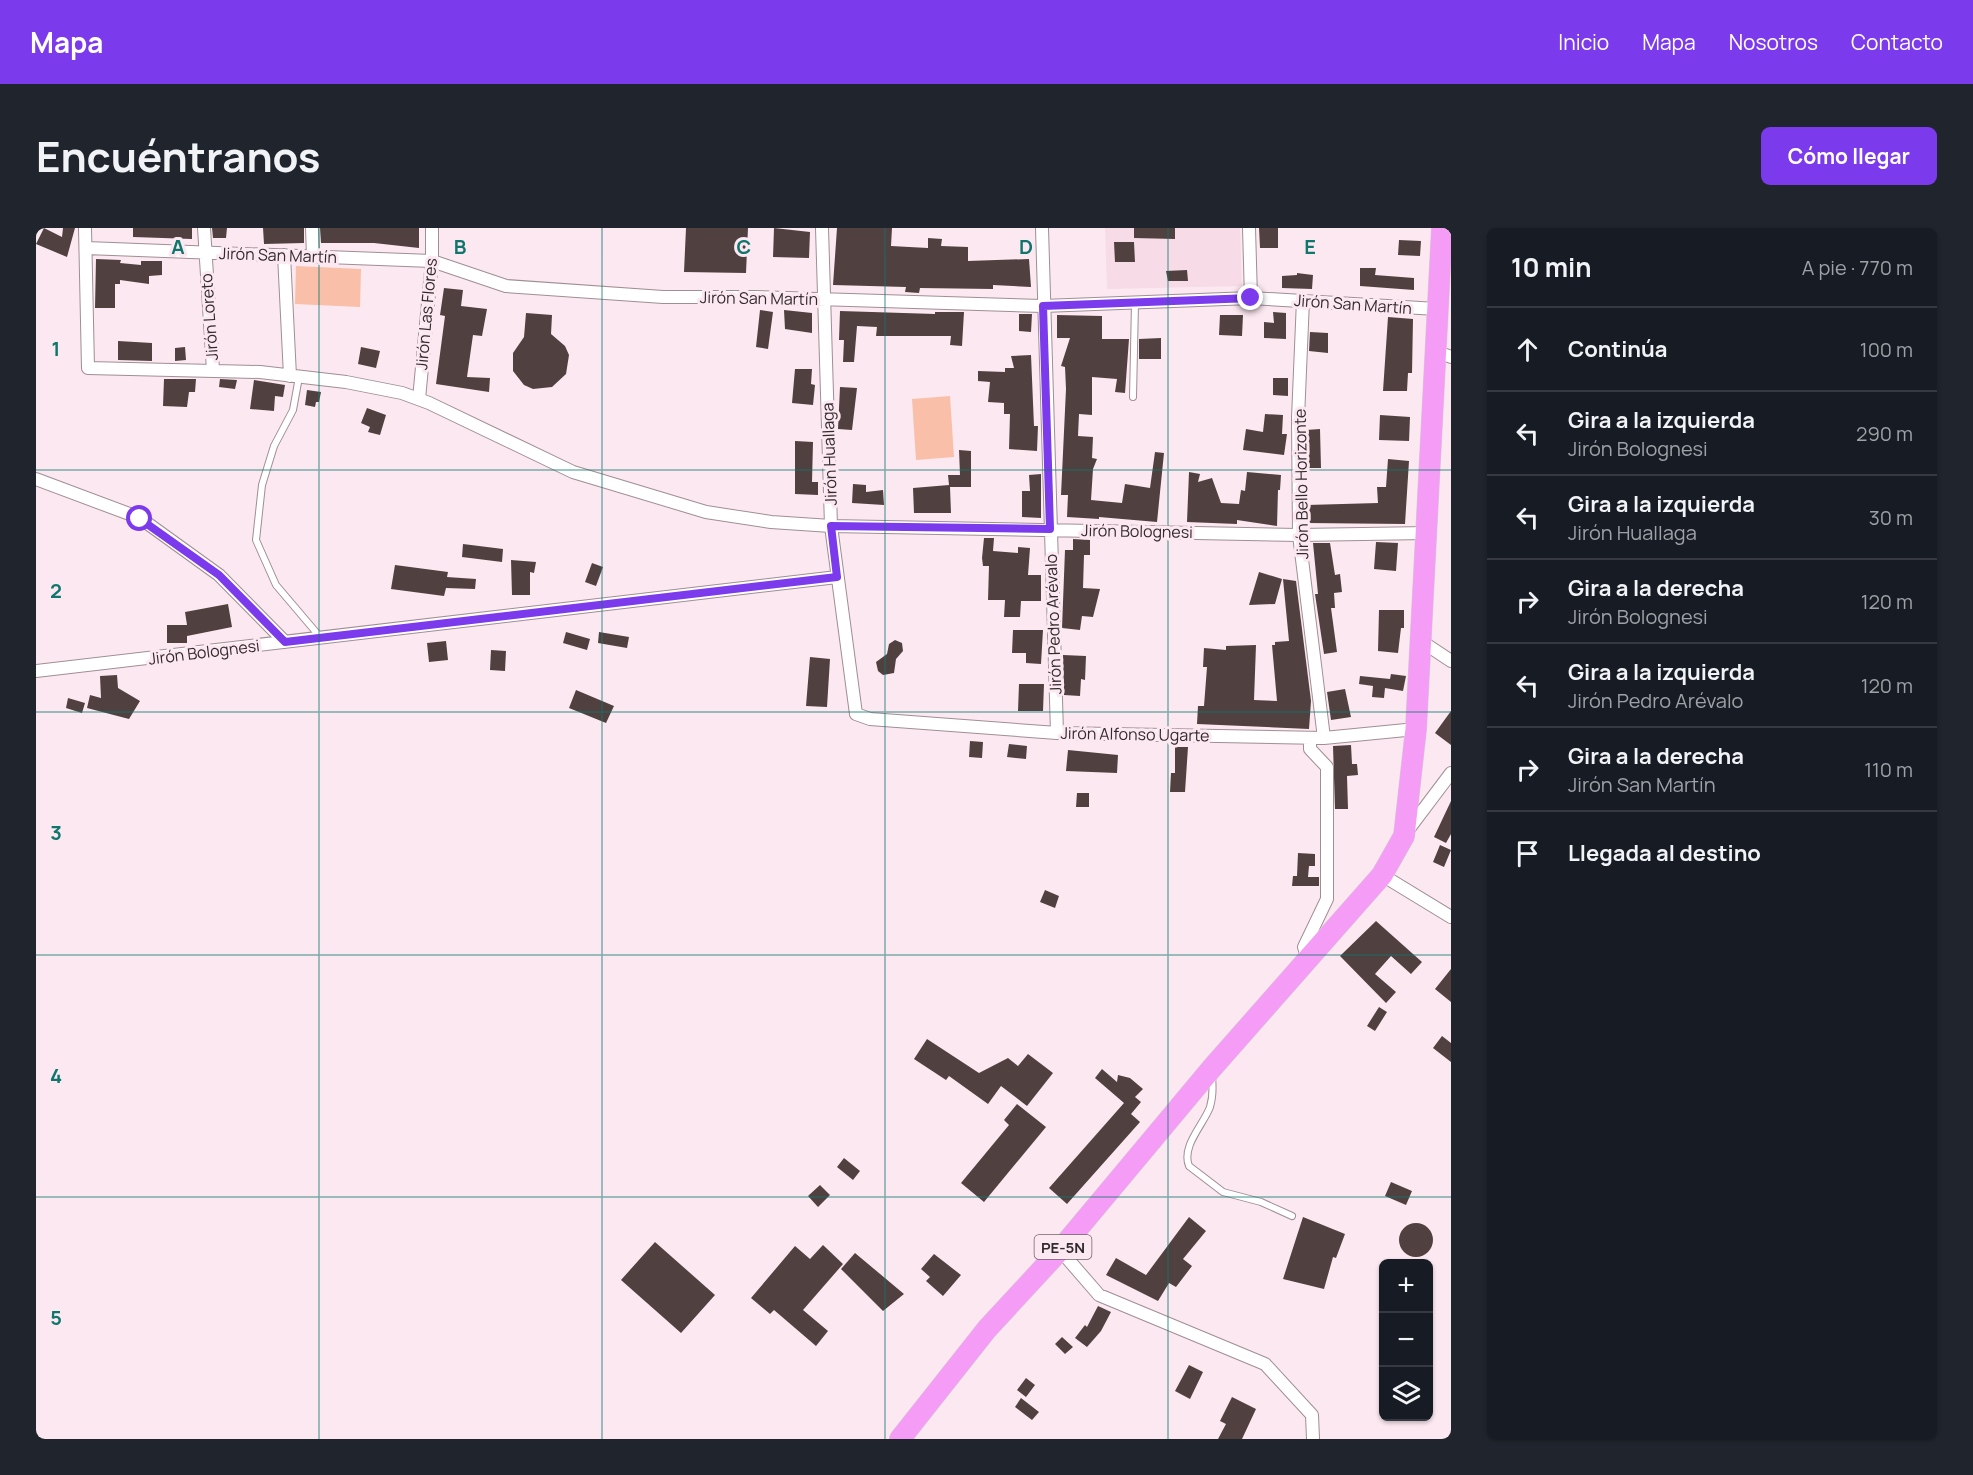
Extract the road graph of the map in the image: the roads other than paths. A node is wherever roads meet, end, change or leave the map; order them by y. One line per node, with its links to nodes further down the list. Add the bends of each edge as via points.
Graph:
1 (85, 228): 9 (street)
2 (204, 228): 10 (street, Jirón Loreto)
3 (312, 228): 12 (street)
4 (432, 228): 13 (street, Jirón Las Flores)
5 (822, 228): 15 (street, Jirón Huallaga)
6 (1042, 228): 18 (street, Jirón Pedro Arévalo)
7 (1249, 228): 14 (street)
8 (1442, 228): 19 (highway, PE-5N)
9 (86, 248): 10 (street, Jirón San Martín); 21 (street, Jirón Bolognesi, via 88,368)
10 (204, 252): 11 (street, Jirón San Martín); 21 (street, Jirón Loreto)
11 (284, 255): 12 (street, Jirón San Martín); 22 (street)
12 (314, 256): 13 (street, Jirón San Martín)
13 (432, 261): 15 (street, Jirón San Martín, via 506,286 663,297); 24 (street, Jirón Las Flores)
14 (1251, 298): 16 (street, Jirón San Martín); 17 (street, Jirón San Martín)
15 (824, 300): 18 (street, Jirón San Martín); 26 (street, Jirón Huallaga)
16 (1303, 300): 19 (street, Jirón San Martín); 29 (street, Jirón Bello Horizonte)
17 (1135, 302): 18 (street, Jirón San Martín); 23 (lane)
18 (1043, 306): 27 (street, Jirón Pedro Arévalo)
19 (1437, 309): 20 (highway, PE-5N)
20 (1443, 354): 28 (highway, PE-5N)
21 (213, 370): 22 (street, Jirón Bolognesi)
22 (294, 376): 24 (street, Jirón Bolognesi, via 346,382); 31 (lane, via 293,410 264,475 256,540 276,585)
23 (1133, 397)
24 (419, 399): 26 (street, Jirón Bolognesi, via 573,472 705,512)
25 (36, 479): 33 (street, via 140,519 219,575)
26 (831, 526): 27 (street, Jirón Bolognesi); 30 (street, Jirón Huallaga)
27 (1050, 529): 29 (street, Jirón Bolognesi); 38 (street, Jirón Pedro Arévalo)
28 (1427, 533): 29 (street, Jirón Bolognesi); 32 (highway, PE-5N)
29 (1299, 535): 40 (street, Jirón Bello Horizonte)
30 (837, 577): 31 (street, Jirón Bolognesi); 36 (street, Jirón Huallaga)
31 (321, 638): 33 (street, Jirón Bolognesi)
32 (1421, 641): 34 (street); 37 (highway, PE-5N)
33 (285, 642): 35 (street, Jirón Bolognesi)
34 (1451, 661)
35 (36, 671)
36 (856, 714): 38 (street, Jirón Alfonso Ugarte, via 870,719)
37 (1416, 729): 40 (street, Jirón Alfonso Ugarte); 42 (highway, PE-5N)
38 (1057, 733): 39 (street, Jirón Alfonso Ugarte)
39 (1310, 738): 40 (street, Jirón Alfonso Ugarte); 45 (street, via 1310,749 1327,767 1328,819 1327,899 1304,947)
40 (1324, 738)
41 (1451, 773): 42 (street)
42 (1404, 836): 43 (highway, PE-5N)
43 (1382, 874): 44 (street); 45 (highway, PE-5N)
44 (1451, 917)
45 (1308, 960): 46 (highway, PE-5N)
46 (1212, 1068): 47 (lane, via 1212,1099 1189,1150 1189,1166 1223,1192 1261,1202); 48 (highway, PE-5N)
47 (1292, 1216)
48 (1060, 1250): 49 (highway, PE-5N, via 987,1329); 50 (street, via 1099,1295 1265,1364 1312,1415)
49 (900, 1439)
50 (1313, 1439)

